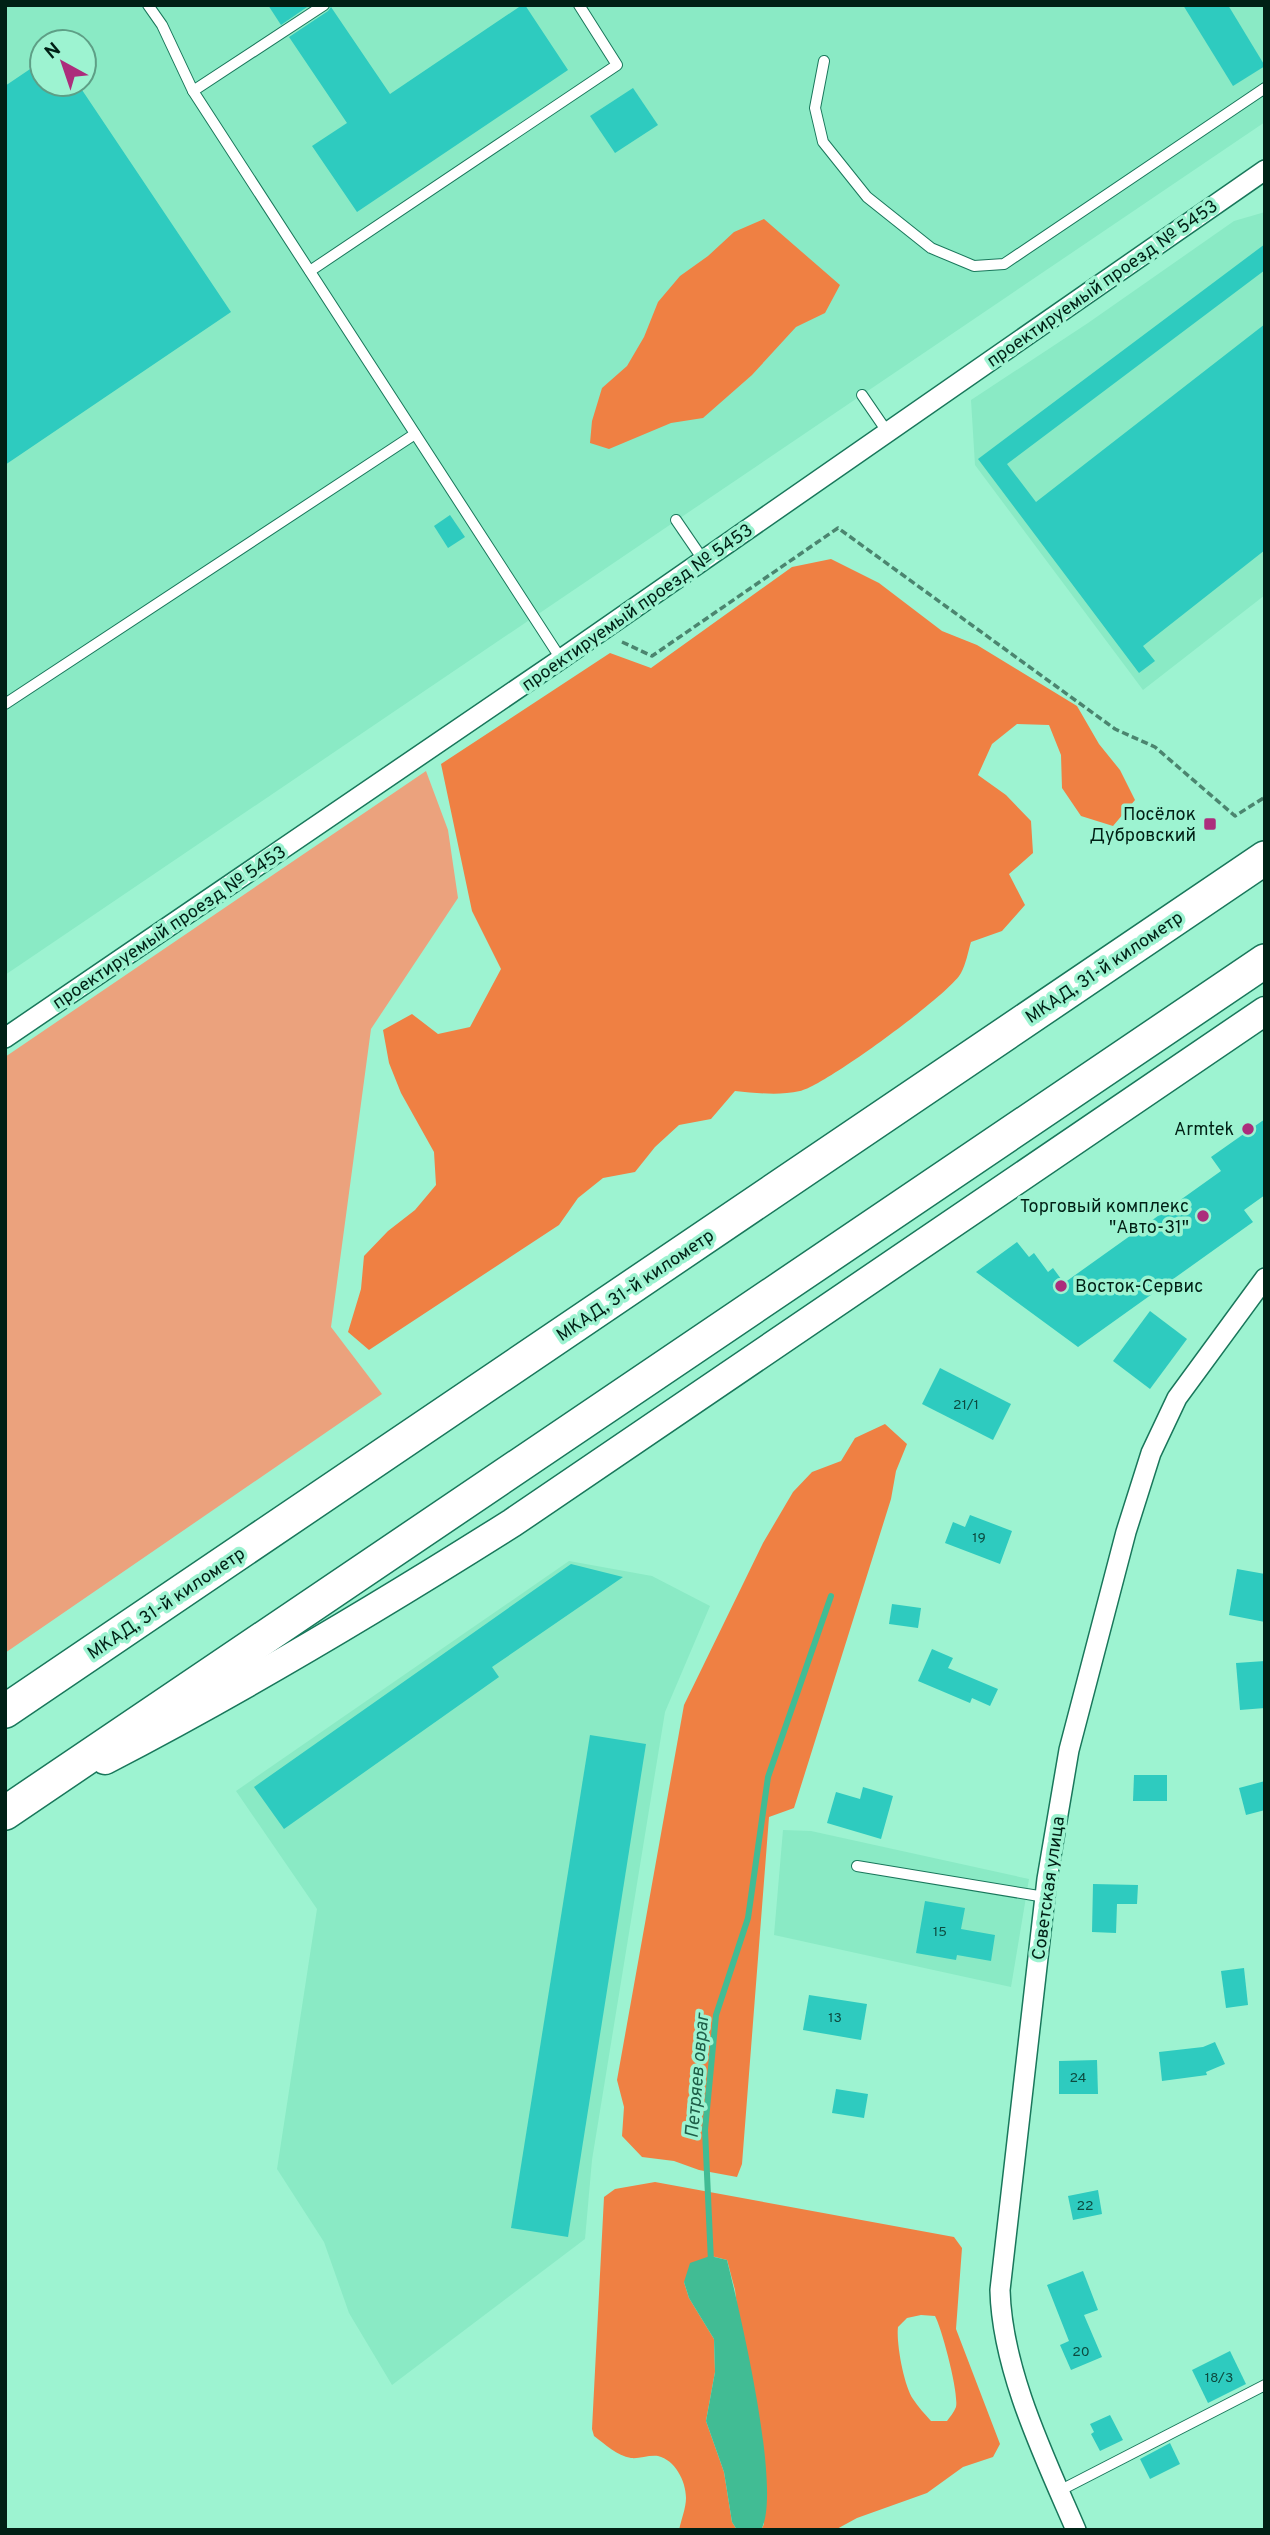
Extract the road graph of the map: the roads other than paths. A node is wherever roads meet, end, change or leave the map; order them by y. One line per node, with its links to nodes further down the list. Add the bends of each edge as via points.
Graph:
1 (148, 5): 6 (lane)
2 (324, 5): 6 (lane)
3 (579, 5): 8 (lane, via 617,65)
4 (824, 61): 5 (lane, via 815,108 823,142 867,197 931,248 974,266 1003,264)
5 (1265, 88)
6 (193, 91): 8 (lane)
7 (1265, 170): 10 (street, проектируемый проезд № 5453)
8 (310, 271): 11 (lane)
9 (862, 395): 10 (lane)
10 (888, 433): 13 (street, проектируемый проезд № 5453)
11 (415, 434): 14 (lane); 15 (lane)
12 (676, 520): 13 (lane)
13 (704, 561): 14 (street, проектируемый проезд № 5453)
14 (561, 659): 19 (street, проектируемый проезд № 5453)
15 (5, 704)
16 (1265, 858): 21 (highway, МКАД, 31-й километр)
17 (1265, 961): 22 (highway)
18 (1265, 1011): 22 (main road, via 391,1600 205,1707)
19 (5, 1038)
20 (1265, 1278): 24 (street, Советская улица, via 1177,1398 1151,1453 1069,1750)
21 (5, 1711)
22 (9, 1810)
23 (857, 1866): 24 (lane)
24 (1045, 1897): 26 (street, Советская улица, via 1001,2314 1005,2342)
25 (1265, 2385): 26 (lane)
26 (1059, 2491): 27 (street, Советская улица)
27 (1076, 2530)

